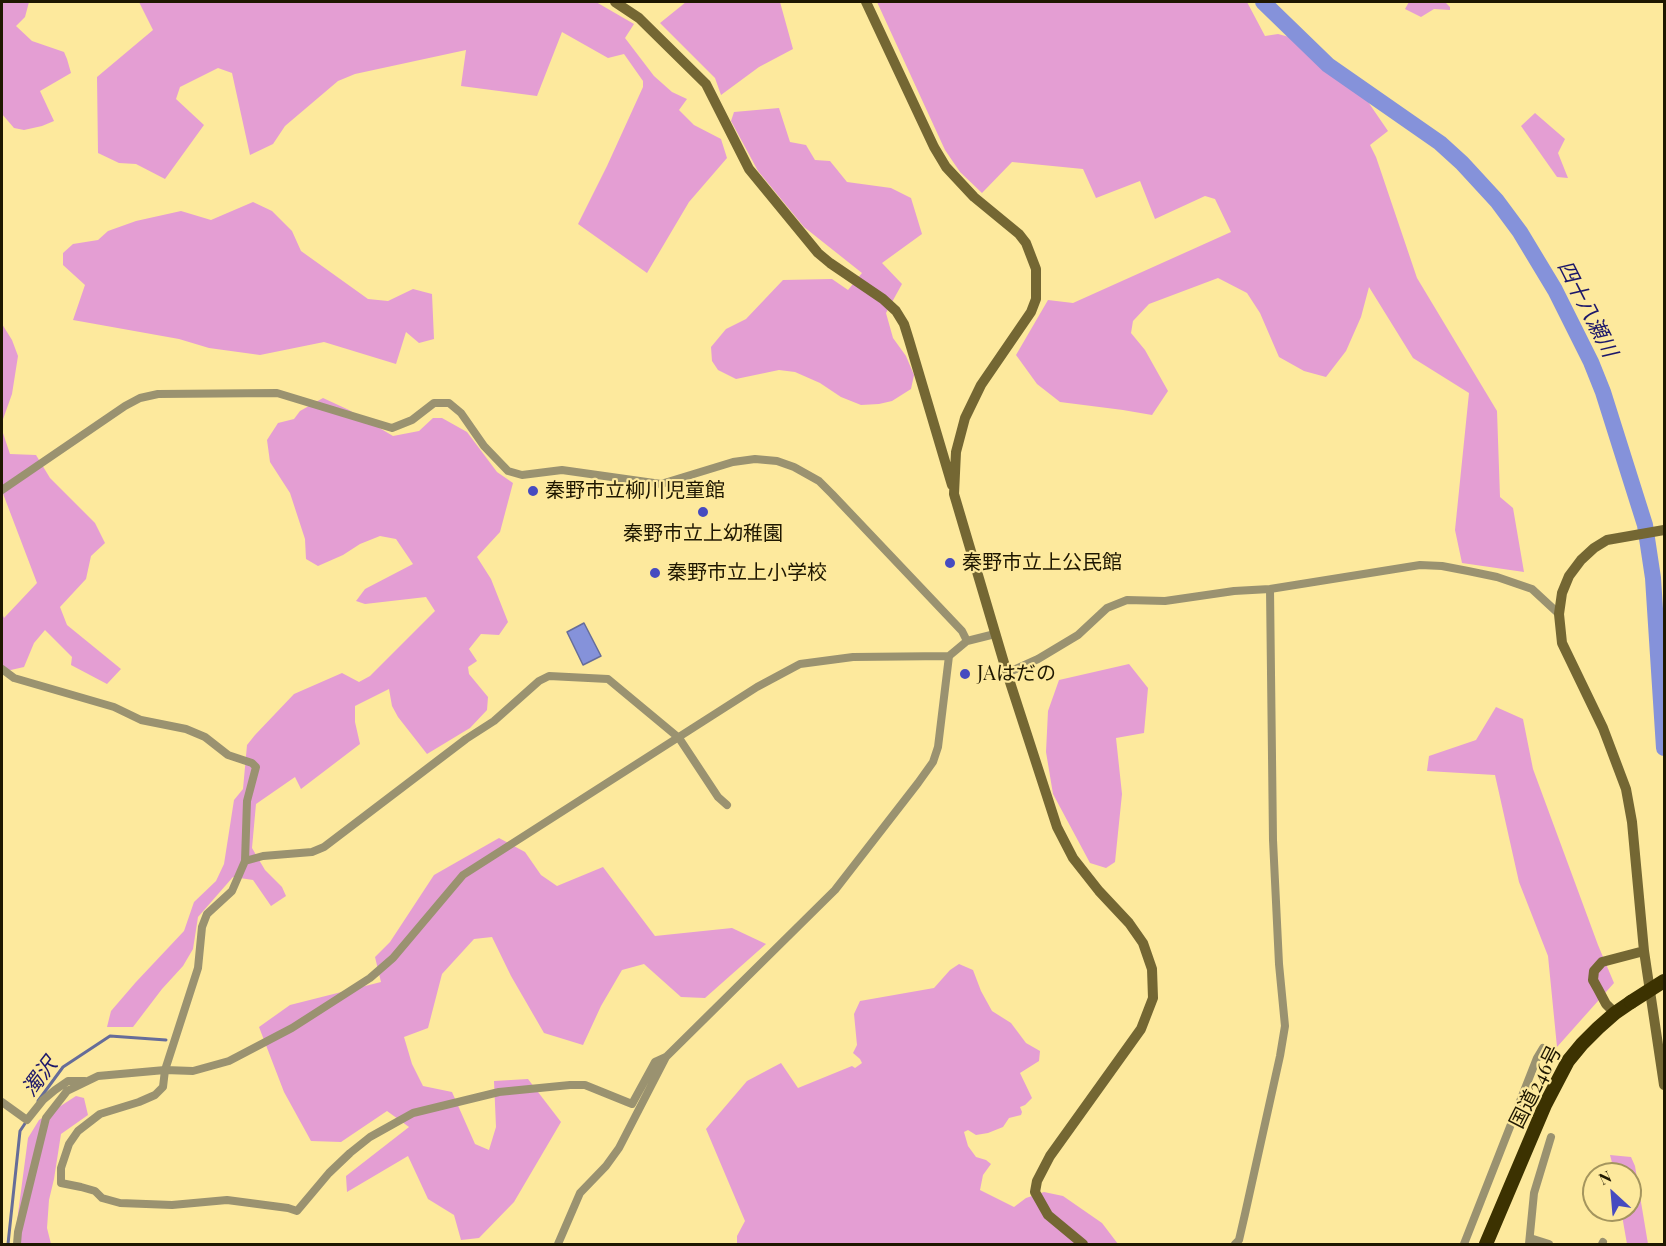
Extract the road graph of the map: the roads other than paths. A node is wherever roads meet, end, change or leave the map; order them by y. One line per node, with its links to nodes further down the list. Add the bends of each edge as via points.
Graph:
1 (615, 2): 4 (street, via 639,18 706,84 749,169 818,253 896,312 904,324)
2 (866, 2): 4 (street, via 946,167 974,197 1019,234 1035,269 1036,299 1031,312 981,385 965,418 956,452)
3 (2, 490): 9 (street, via 125,406 158,394 277,393 392,428 412,420 434,403 448,403 461,413 508,471 522,475 562,470 661,484 755,459 794,466 819,481 962,631)
4 (954, 494): 8 (street)
5 (1662, 530): 7 (street, via 1607,540 1581,560 1562,593)
6 (1270, 589): 7 (street, via 1442,566 1532,589); 12 (street, via 1165,602 1127,600 1107,608 1078,635); 30 (street, via 1274,840 1285,1026)
7 (1559, 614): 16 (street, via 1562,643 1603,728 1626,789)
8 (995, 634): 9 (street); 12 (street)
9 (967, 641): 10 (street)
10 (949, 656): 13 (street, via 853,657 801,664); 20 (street, via 933,762 835,890)
11 (2, 669): 15 (street, via 14,678 114,707 141,720 186,729 205,737 228,755 252,763 256,767 247,801)
12 (1007, 673): 29 (street, via 1057,827 1073,858 1143,943 1152,969 1153,998 1141,1029 1037,1180 1035,1192 1048,1215)
13 (678, 738): 14 (street); 15 (street, via 608,679 549,676 324,847); 21 (street, via 463,875 393,958 370,978 292,1028 229,1061 193,1071)
14 (727, 805)
15 (245, 861): 21 (street, via 232,891 207,914 202,927 198,968)
16 (1644, 951): 18 (street, via 1602,962 1594,971 1593,980); 23 (street)
17 (1665, 981): 18 (highway, 国道246号, bridge)
18 (1615, 1013): 32 (highway, 国道246号, via 1568,1061 1545,1105)
19 (1543, 1048): 31 (street)
20 (666, 1058): 21 (street, via 655,1062 632,1104 585,1085 570,1085 499,1092 413,1113 350,1153 297,1211 227,1200 172,1206 120,1203 102,1198 95,1191 61,1183 61,1168 78,1131 100,1114 155,1095 163,1087); 28 (street, via 619,1148 580,1193)
21 (165, 1070): 22 (street)
22 (87, 1080): 24 (street, via 62,1085 27,1120); 27 (street, via 67,1091 46,1118)
23 (1665, 1085)
24 (2, 1102)
25 (1551, 1137): 26 (street, via 1533,1193)
26 (1530, 1241): 33 (street)
27 (17, 1245)
28 (558, 1245)
29 (1083, 1245)
30 (1235, 1245)
31 (1464, 1245)
32 (1486, 1245)
33 (1549, 1245)

